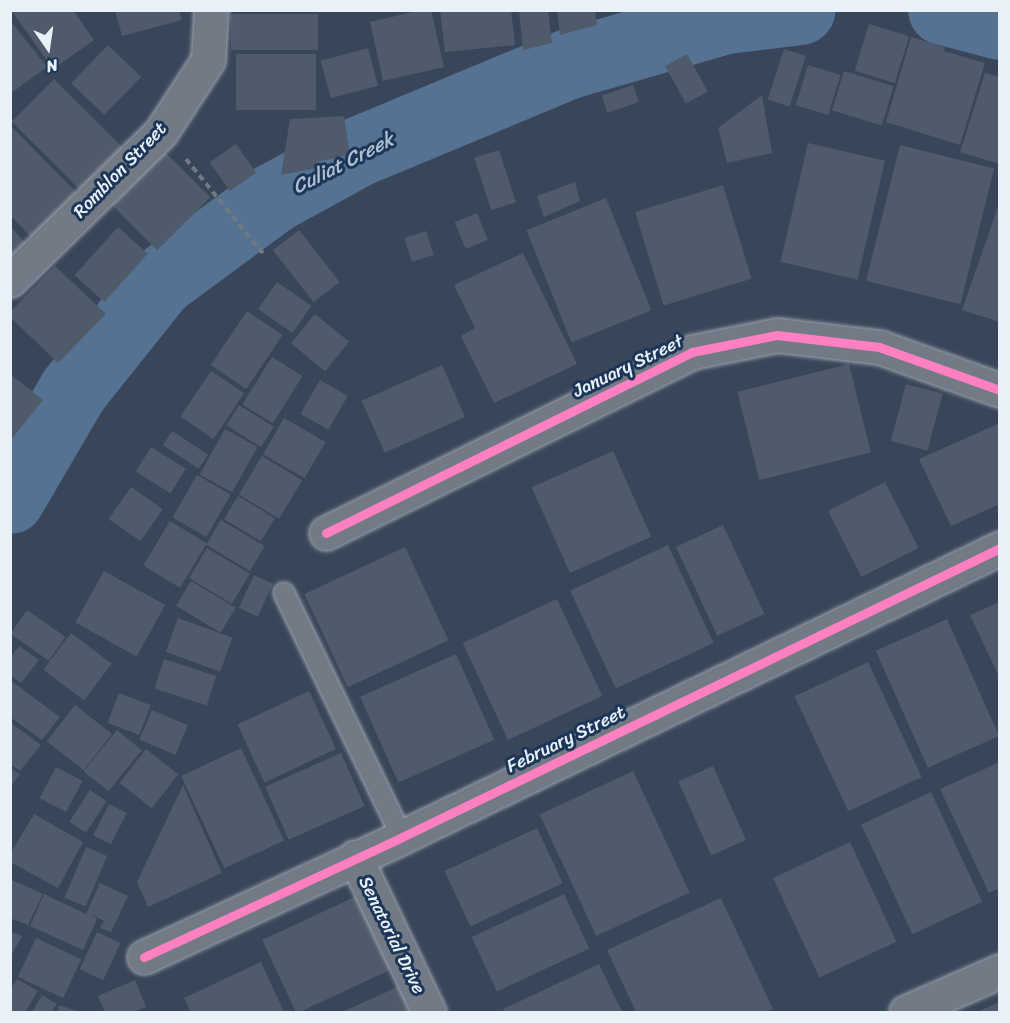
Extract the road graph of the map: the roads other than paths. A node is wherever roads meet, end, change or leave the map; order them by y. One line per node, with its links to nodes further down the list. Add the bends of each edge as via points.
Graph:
1 (211, 10): 2 (street, Romblon Street, via 208,60 161,132)
2 (10, 280)
3 (999, 390): 4 (street, January Street, via 879,347 777,335 692,352)
4 (326, 533)
5 (999, 548): 7 (street, February Street)
6 (284, 592): 7 (lane)
7 (402, 837): 8 (street, February Street)
8 (355, 857): 9 (street, February Street); 11 (street, Senatorial Drive)
9 (144, 957)
10 (999, 971): 12 (street)
11 (429, 1012)
12 (906, 1012)

